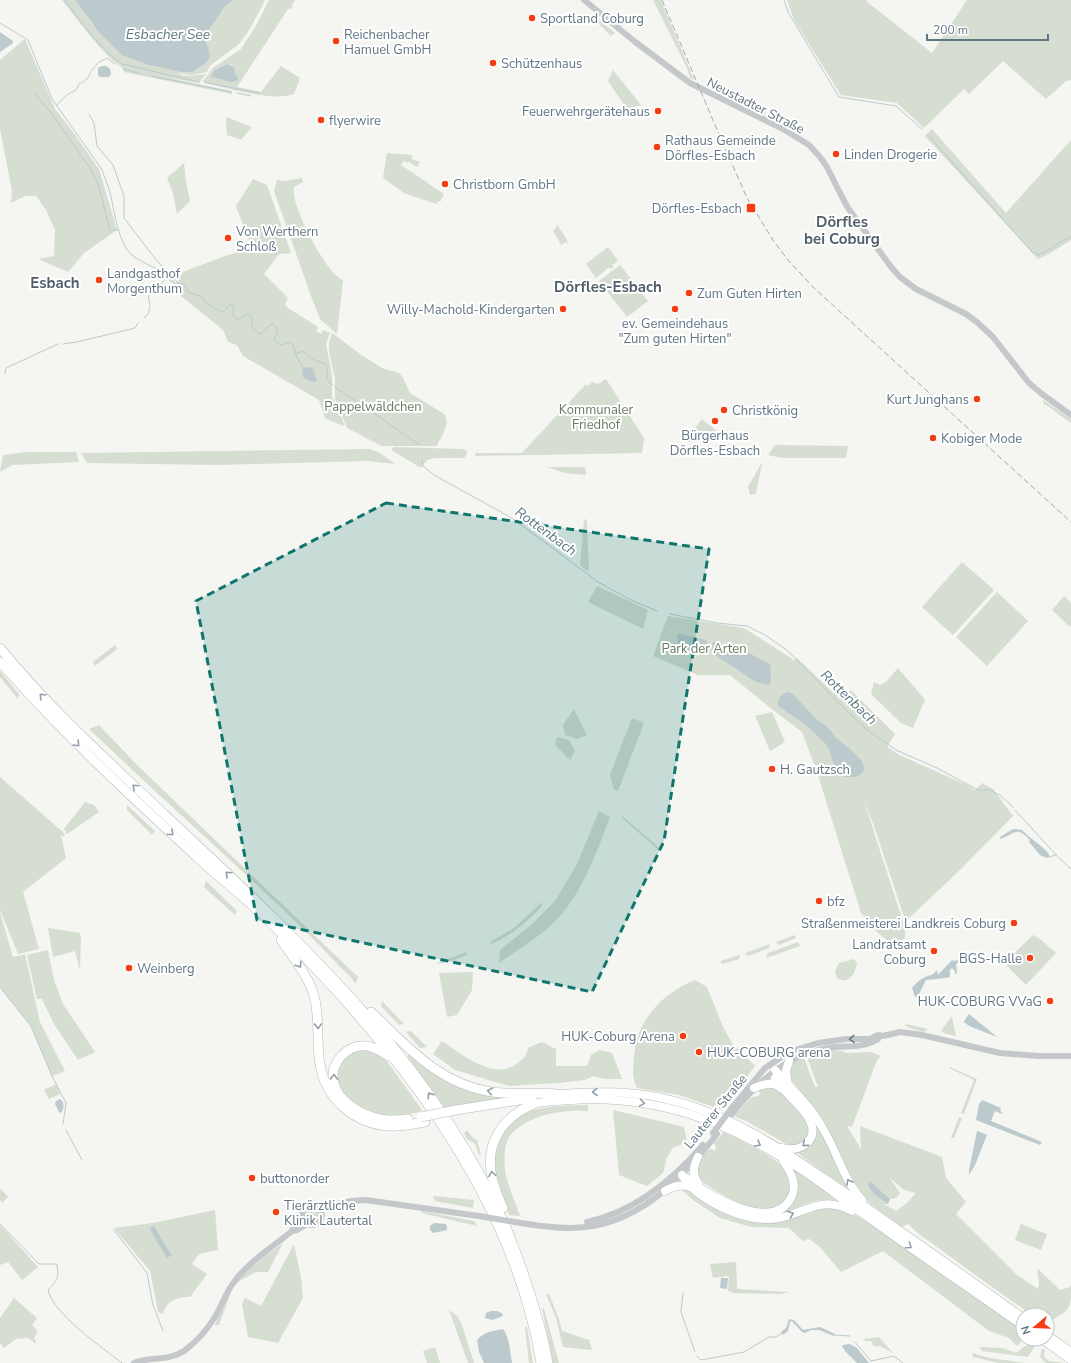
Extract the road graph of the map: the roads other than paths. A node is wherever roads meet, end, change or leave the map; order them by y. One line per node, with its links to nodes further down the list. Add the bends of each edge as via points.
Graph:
1 (584, 0): 2 (street, Neustadter Straße, via 690,83 783,129 809,145 827,166 846,204 895,272 916,290 963,312 978,323 993,337 1029,383)
2 (1071, 415)
3 (0, 648): 6 (highway, one-way to 3, via 269,912 88,743)
4 (0, 662): 5 (highway, one-way to 5, via 81,748)
5 (269, 922): 9 (highway, via 336,991); 18 (highway, one-way to 18, via 303,970 311,987 317,1012 322,1076 332,1095 348,1112 368,1122 389,1126)
6 (338, 983): 14 (highway, one-way to 6, via 510,1094 461,1084 419,1058); 30 (highway, one-way to 6, via 487,1188 428,1092)
7 (883, 1036): 8 (street, Lauterer Straße, via 896,1032 909,1033 1000,1053); 10 (street, Lauterer Straße, via 866,1045 825,1048); 11 (street, Lauterer Straße, one-way to 11, via 807,1045 789,1052)
8 (1071, 1056)
9 (394, 1058): 18 (highway, one-way to 9, via 375,1118 353,1108 338,1092 333,1074 340,1057 347,1051 368,1046); 38 (highway, via 462,1158 490,1211 520,1281)
10 (789, 1061): 11 (street, Lauterer Straße); 13 (highway)
11 (770, 1070): 12 (street, Lauterer Straße); 13 (highway); 16 (street, Lauterer Straße)
12 (754, 1088): 13 (highway, via 772,1083); 16 (street, Lauterer Straße)
13 (787, 1088): 20 (highway, one-way to 20, via 807,1115 813,1132 803,1146); 28 (highway, one-way to 13, via 852,1188 817,1117)
14 (557, 1094): 17 (highway); 20 (highway, one-way to 14, via 752,1132 728,1119 685,1104 634,1093 607,1091)
15 (536, 1103): 17 (highway); 20 (highway, one-way to 20, via 603,1099 662,1106 723,1126); 30 (highway, one-way to 15, via 503,1208 493,1181 491,1154 494,1142 505,1123 521,1110)
16 (733, 1110): 19 (street, Lauterer Straße)
17 (457, 1113): 18 (highway, bridge)
18 (423, 1119)
19 (715, 1133): 21 (street, Lauterer Straße); 22 (street, Lauterer Straße)
20 (778, 1152): 24 (highway, via 794,1183 789,1201 779,1209 772,1212 752,1212); 28 (highway)
21 (698, 1157): 22 (street, Lauterer Straße); 24 (highway, via 693,1175)
22 (680, 1173): 23 (highway); 24 (highway); 25 (street, Lauterer Straße); 27 (street, Lauterer Straße)
23 (690, 1187): 25 (highway, via 680,1185); 28 (highway, one-way to 28, via 715,1203 751,1218 777,1218 828,1204)
24 (704, 1190)
25 (665, 1191): 27 (street, Lauterer Straße, via 645,1206)
26 (320, 1210): 29 (street, via 322,1217 319,1223 314,1225); 29 (street, via 312,1205 306,1207 303,1211); 30 (street, bridge, via 328,1205 351,1201 376,1201 479,1216)
27 (620, 1215): 30 (street, bridge, via 589,1226 569,1228)
28 (872, 1216): 31 (highway); 32 (highway, one-way to 32)
29 (305, 1222): 37 (street, via 293,1228 239,1275 229,1288 210,1325 186,1349 167,1358)
30 (502, 1222): 39 (highway, via 533,1299)
31 (1015, 1313)
32 (1015, 1320)
33 (1055, 1341): 35 (highway)
34 (1053, 1347): 36 (highway)
35 (1071, 1352)
36 (1071, 1360)
37 (134, 1363)
38 (541, 1363)
39 (548, 1363)

